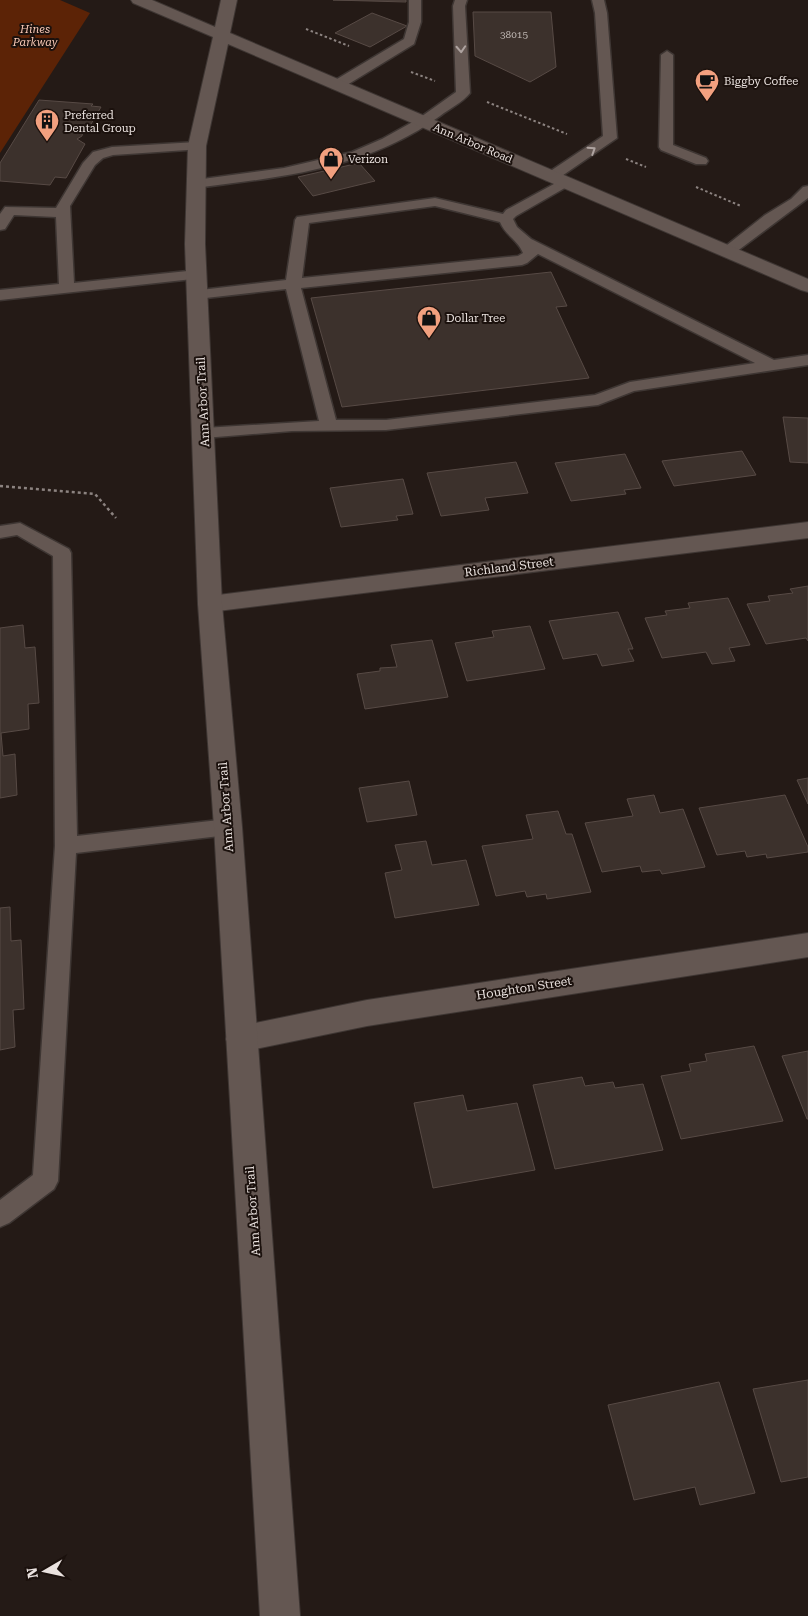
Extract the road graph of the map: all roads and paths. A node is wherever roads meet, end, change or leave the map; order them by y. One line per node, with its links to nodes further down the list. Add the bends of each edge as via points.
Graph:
1 (138, 0): 7 (street, Ann Arbor Road)
2 (229, 0): 7 (street, Ann Arbor Trail)
3 (415, 0): 11 (lane, via 415,22 410,42)
4 (461, 0): 12 (lane, one-way to 12)
5 (598, 0): 17 (lane, one-way to 5, via 610,138)
6 (306, 29): 8 (path)
7 (222, 36): 11 (street, Ann Arbor Road); 15 (street, Ann Arbor Trail)
8 (356, 49)
9 (667, 55): 16 (lane, via 666,147)
10 (407, 70): 12 (path)
11 (338, 85): 13 (street, Ann Arbor Road)
12 (464, 93): 13 (lane); 14 (path)
13 (422, 122): 17 (street, Ann Arbor Road); 18 (lane, via 357,155 284,172)
14 (574, 137)
15 (197, 146): 18 (street, Ann Arbor Trail); 20 (lane, via 112,151 98,155 63,206)
16 (701, 161)
17 (558, 180): 21 (lane); 24 (street, Ann Arbor Road)
18 (195, 184): 25 (street, Ann Arbor Trail)
19 (808, 190): 24 (lane)
20 (63, 213): 22 (lane, via 10,210); 28 (lane)
21 (506, 219): 23 (lane, via 510,230); 26 (lane, via 435,202 302,220)
22 (0, 226)
23 (526, 242): 26 (lane, via 531,254 522,260); 31 (lane)
24 (727, 252): 27 (street, Ann Arbor Road)
25 (197, 284): 26 (lane); 28 (lane); 33 (street, Ann Arbor Trail)
26 (293, 285): 32 (lane)
27 (808, 286)
28 (67, 288): 29 (lane)
29 (0, 296)
30 (808, 360): 31 (lane)
31 (771, 365): 32 (lane, via 630,388 598,400 386,425)
32 (329, 426): 33 (lane)
33 (204, 433): 38 (street, Ann Arbor Trail)
34 (0, 486): 35 (path, via 94,494)
35 (116, 518)
36 (808, 530): 38 (street, Richland Street)
37 (0, 532): 40 (lane, via 20,529 62,553)
38 (210, 604): 39 (street, Ann Arbor Trail)
39 (228, 827): 40 (lane); 42 (street, Ann Arbor Trail)
40 (66, 846): 43 (lane, via 45,1181)
41 (808, 945): 42 (street, Houghton Street, via 367,1012)
42 (241, 1038): 44 (street, Ann Arbor Trail)
43 (0, 1215)
44 (280, 1616)

